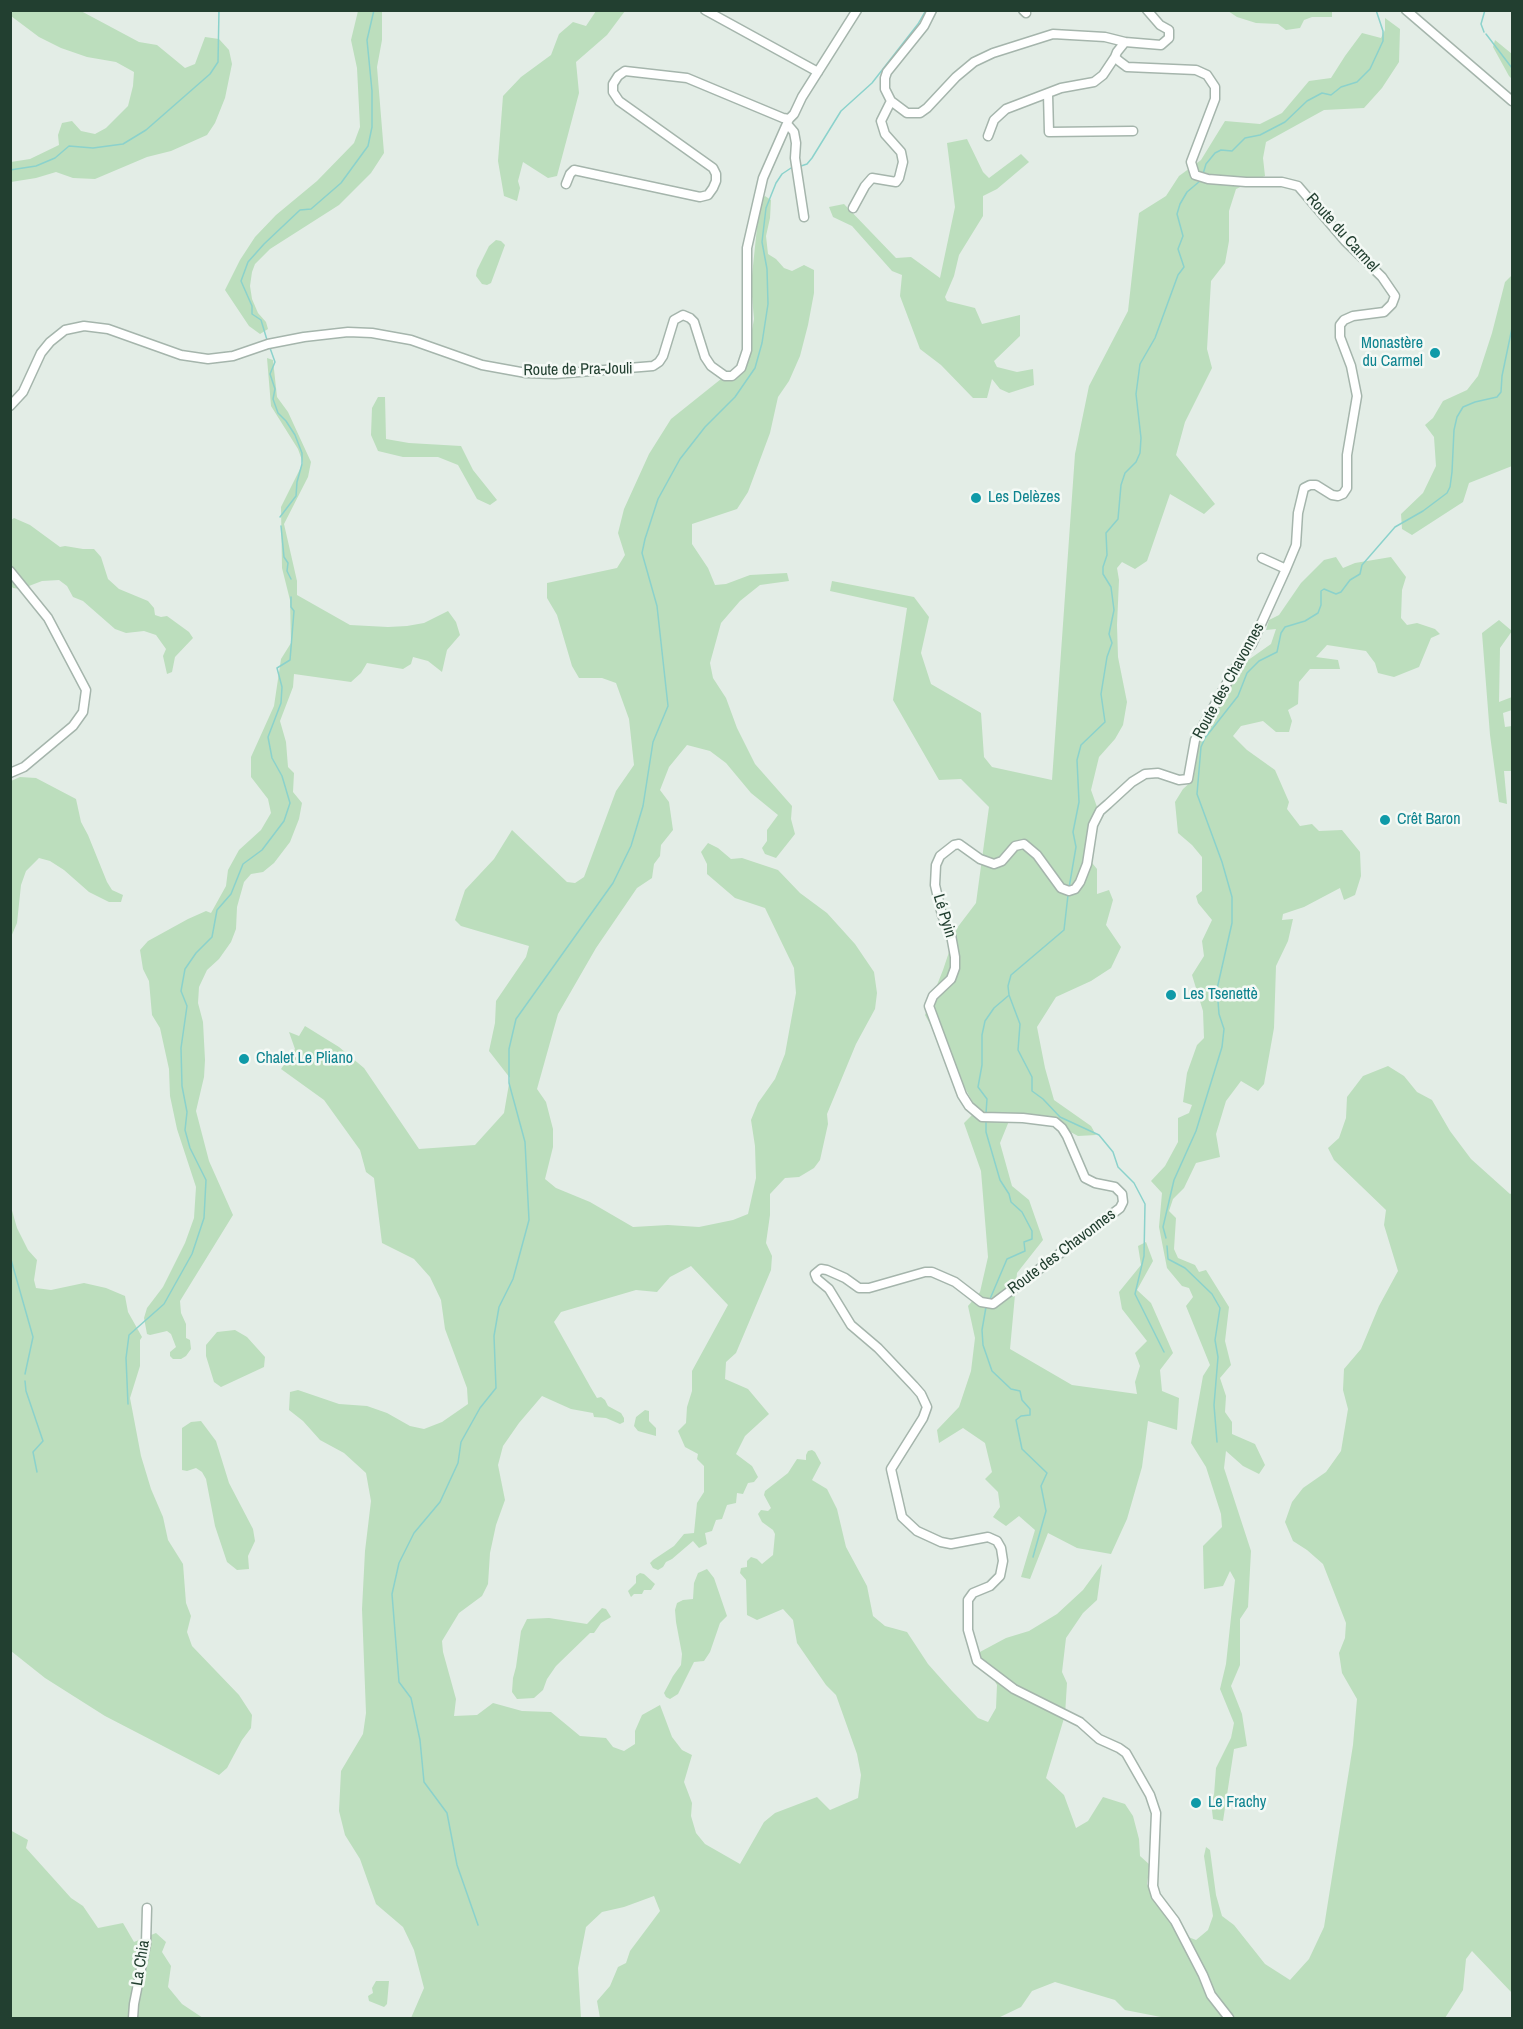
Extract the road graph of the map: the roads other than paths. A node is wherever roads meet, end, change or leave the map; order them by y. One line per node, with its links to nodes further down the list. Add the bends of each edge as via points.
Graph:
1 (705, 10): 8 (street)
2 (857, 10): 8 (street, Route de Pra-Jouli)
3 (1147, 10): 6 (street, via 1170,30 1169,38 1161,45)
4 (1406, 10): 11 (street)
5 (932, 11): 10 (street, via 887,72 885,89)
6 (1125, 42): 7 (street); 10 (street, via 1053,34 974,62 920,113 907,113)
7 (1115, 57): 9 (street, via 1094,82); 18 (street, Route du Carmel, via 1127,67 1196,70 1207,75 1215,87 1215,99 1191,166 1197,177 1298,186)
8 (818, 72): 12 (street, Route de Pra-Jouli)
9 (1048, 94): 13 (street, via 1049,132); 14 (street, via 1006,109 994,120)
10 (891, 101): 16 (street, via 880,121 885,134 902,152 899,178 896,182 872,178)
11 (1512, 101)
12 (789, 122): 15 (street, via 687,78 625,71 618,76 613,92 713,168 713,189 700,197 574,170); 17 (street, via 796,143); 19 (street, Route de Pra-Jouli, via 763,178 748,241 747,350 741,368 732,376 725,376 711,366 694,322 683,315 672,323 663,356 653,366 555,374 482,365 411,340 372,333 348,332 275,342 233,356 208,359 181,355 108,328 84,326 65,330 50,342 41,353 24,393)
13 (1133, 131)
14 (988, 136)
15 (566, 184)
16 (854, 208)
17 (804, 217)
18 (1395, 296): 21 (street, Route des Chavonnes, via 1384,312 1353,316 1340,326 1358,396 1347,455 1348,485 1338,496 1314,485 1302,490 1296,545)
19 (10, 406)
20 (1262, 558): 21 (street)
21 (1286, 569): 24 (street, Route des Chavonnes, via 1252,644 1240,658 1195,740 1188,779 1145,774 1107,804 1093,825 1080,882 1072,891)
22 (10, 571): 23 (street, via 48,618 86,690 83,712 74,726 24,767)
23 (10, 773)
24 (1064, 890): 25 (street, Lé Pyin, via 1024,844 1015,846 994,864 959,844 954,845 940,856 936,865 935,885 951,935 955,968 929,1006 962,1095)
25 (982, 1117): 28 (street, Route des Chavonnes, via 1055,1122 1067,1136 1085,1178 1115,1187 1123,1202 1112,1215 993,1304 981,1302 955,1282 932,1272 859,1288 821,1269 815,1276 829,1288 851,1325 921,1394 927,1407 891,1469 902,1516 916,1531 941,1542 985,1537 997,1541 1003,1558 1000,1576 968,1600 970,1642 977,1661 1014,1689 1080,1722 1126,1753 1156,1813 1152,1887 1175,1921 1211,1995)
26 (147, 1908): 27 (street, La Chia, via 146,1944)
27 (133, 2019)
28 (1229, 2019)

